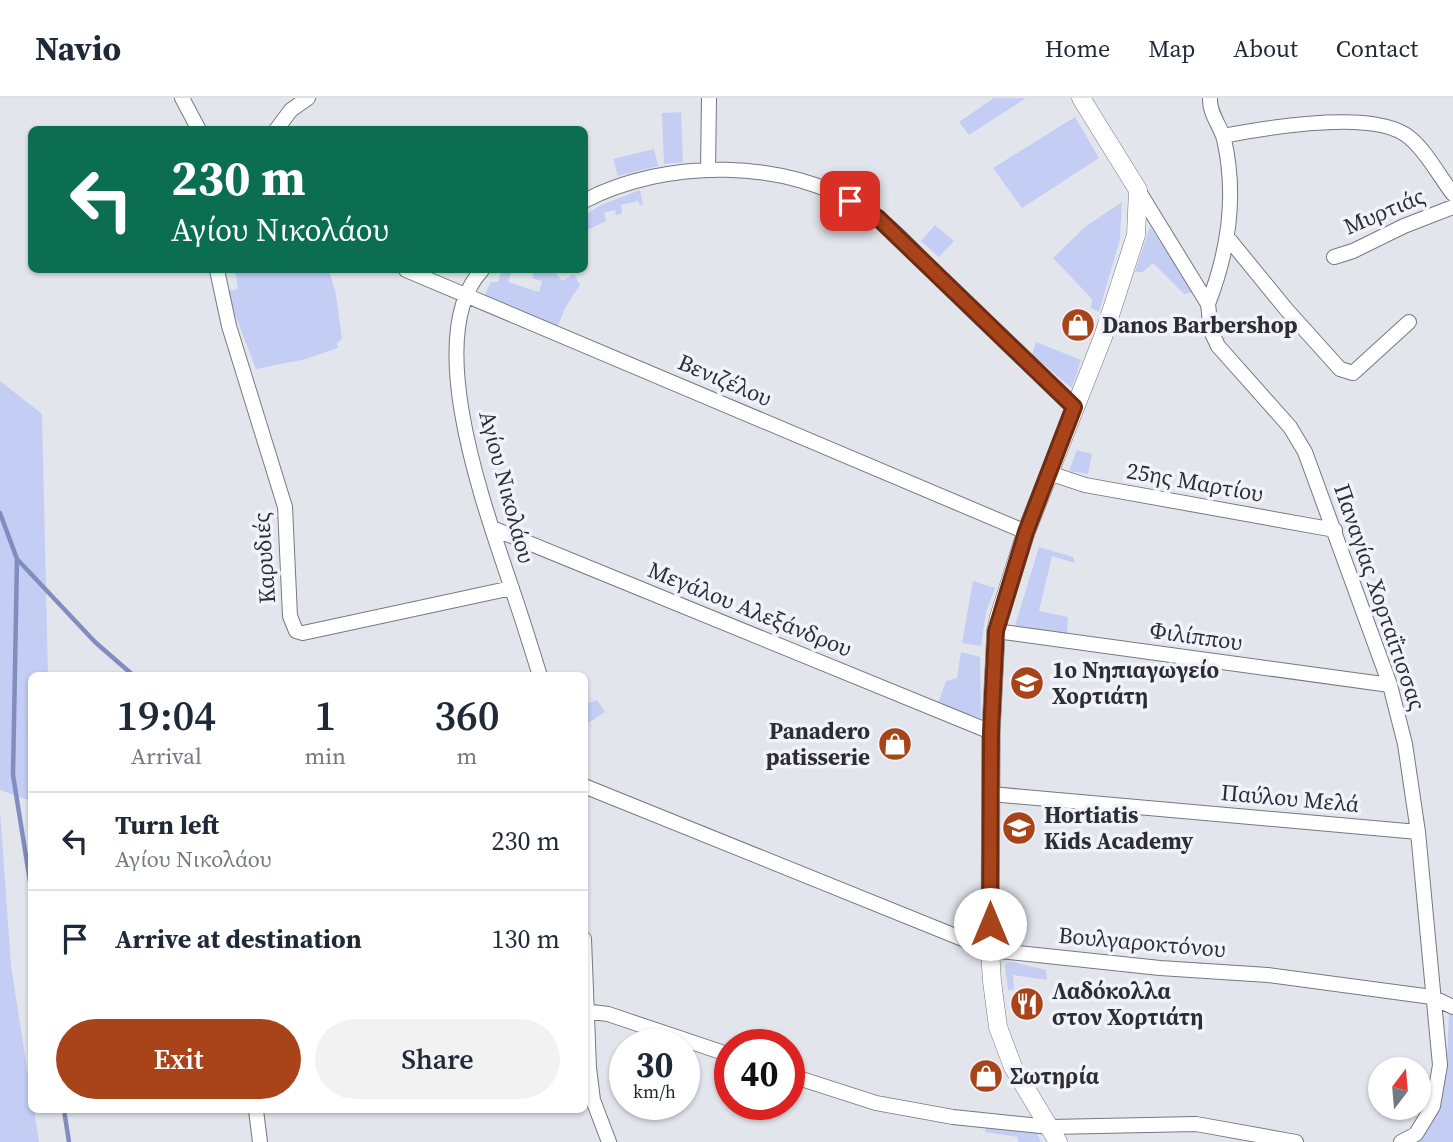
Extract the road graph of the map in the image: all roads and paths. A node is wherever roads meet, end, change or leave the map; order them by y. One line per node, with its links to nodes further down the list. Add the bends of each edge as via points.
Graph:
1 (182, 98): 6 (street)
2 (309, 98): 7 (street, via 291,110)
3 (709, 98): 9 (street)
4 (1081, 98): 10 (street)
5 (1210, 98): 8 (street)
6 (197, 126)
7 (279, 126)
8 (1223, 136): 11 (street, via 1329,122 1379,124 1412,139); 14 (street, via 1231,182)
9 (708, 170): 12 (street, via 633,183); 22 (street, via 789,177 864,208)
10 (1138, 190): 20 (street, Παναγίας Χορταΐτισσας); 22 (street, via 1136,235 1103,337)
11 (1453, 194)
12 (588, 200)
13 (1453, 207): 15 (street, Μυρτιάς)
14 (1228, 238): 20 (street); 21 (street, via 1347,373 1353,373)
15 (1334, 257)
16 (218, 273): 27 (street, Καρυδιές, via 229,326 285,507 290,616 296,631)
17 (413, 273): 19 (street, Βενιζέλου)
18 (479, 273): 19 (street, Αγίου Νικολάου)
19 (465, 295): 24 (street, Αγίου Νικολάου, via 458,333 459,394 468,447); 26 (street, Βενιζέλου)
20 (1208, 304): 25 (street, Παναγίας Χορταΐτισσας, via 1218,346 1290,426 1305,452)
21 (1409, 323)
22 (1074, 407): 23 (street)
23 (1049, 474): 25 (street, 25ης Μαρτίου, via 1085,485); 26 (street)
24 (492, 528): 27 (street, Αγίου Νικολάου); 31 (street, Μεγάλου Αλεξάνδρου)
25 (1335, 530): 30 (street, Παναγίας Χορταΐτισσας)
26 (1026, 532): 28 (street)
27 (512, 588): 29 (street, Αγίου Νικολάου)
28 (996, 631): 30 (street, Φιλίππου); 31 (street)
29 (539, 672)
30 (1391, 685): 34 (street, Παναγίας Χορταΐτισσας)
31 (991, 732): 33 (street)
32 (588, 788): 35 (street, Βουλγαροκτόνου)
33 (991, 794): 34 (street, Παύλου Μελά); 35 (street)
34 (1418, 832): 36 (street, Παναγίας Χορταΐτισσας)
35 (990, 950): 36 (street, Βουλγαροκτόνου, via 1268,975); 43 (street, via 998,1027 1013,1067)
36 (1432, 997): 37 (street, Βουλγαροκτόνου); 47 (street, Παναγίας Χορταΐτισσας, via 1440,1065 1433,1106 1416,1134)
37 (1453, 1007)
38 (588, 1011): 40 (street)
39 (588, 1049): 45 (street, via 593,1100)
40 (714, 1050)
41 (805, 1080): 43 (street, via 900,1109)
42 (256, 1113): 44 (street)
43 (1054, 1135): 46 (street, via 1196,1124)
44 (260, 1142)
45 (609, 1142)
46 (1296, 1142)
47 (1401, 1142)

